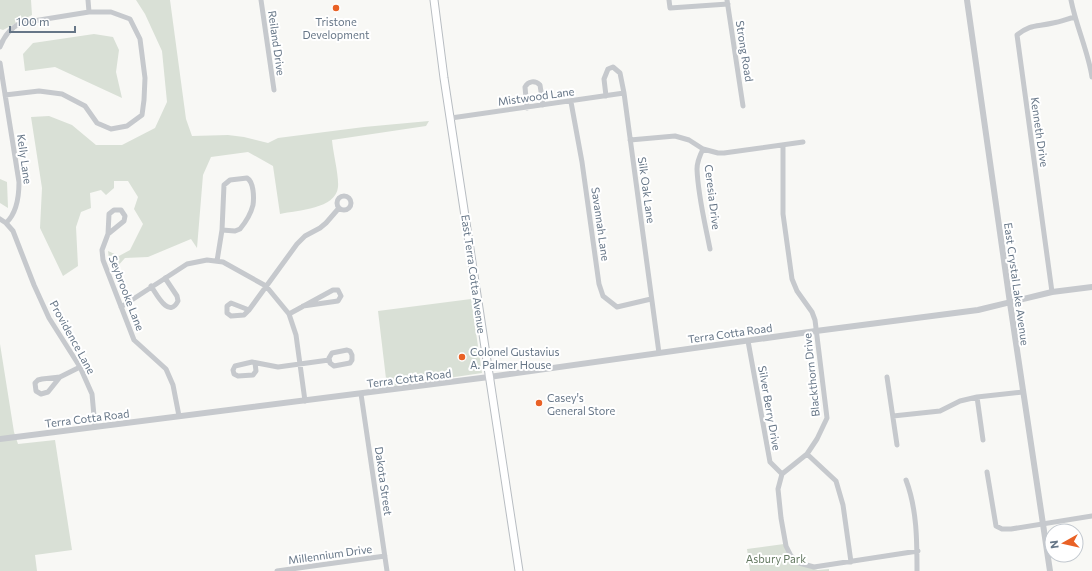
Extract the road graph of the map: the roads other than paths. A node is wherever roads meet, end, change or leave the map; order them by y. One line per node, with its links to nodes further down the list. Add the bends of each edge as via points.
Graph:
1 (88, 0): 8 (street)
2 (261, 0): 13 (street, Reiland Drive)
3 (434, 0): 21 (main road, East Terra Cotta Avenue)
4 (669, 0): 7 (street, via 670,8)
5 (967, 0): 39 (street, East Crystal Lake Avenue)
6 (1071, 0): 9 (street)
7 (727, 2): 19 (street, Strong Road)
8 (89, 12): 10 (street, via 21,23 12,28); 15 (street, via 111,12 130,19 140,38 145,78 142,115 127,126 111,129 97,122 85,106 62,94 39,91)
9 (1075, 17): 12 (street); 37 (street, Kenneth Drive, via 1026,28 1017,35)
10 (0, 47)
11 (0, 63): 15 (street, Kelly Lane)
12 (1092, 77)
13 (274, 90)
14 (624, 93): 16 (street, Mistwood Lane); 16 (street, Silk Oak Lane, via 620,73 613,67 608,69 604,79); 22 (street, Silk Oak Lane)
15 (5, 95): 28 (street, Kelly Lane, via 19,182 15,211)
16 (606, 96): 17 (street, Mistwood Lane)
17 (571, 102): 18 (street, Mistwood Lane); 38 (street, Savannah Lane, via 603,296 617,307)
18 (543, 105): 20 (street, Mistwood Lane); 20 (street, via 540,84 535,81 529,82 525,87)
19 (743, 106)
20 (527, 108): 21 (street, Mistwood Lane)
21 (450, 118): 52 (main road, East Terra Cotta Avenue)
22 (630, 140): 25 (street, via 675,136); 38 (street, Silk Oak Lane)
23 (803, 142): 24 (street)
24 (783, 145): 25 (street, via 729,153 718,153); 44 (street, Blackthorn Drive, via 784,214 792,279 797,292 812,312)
25 (703, 148): 31 (street, Ceresia Drive, via 697,169)
26 (339, 208): 35 (street, via 320,228 305,236)
27 (0, 219): 28 (street, Providence Lane)
28 (6, 223): 50 (street, Providence Lane, via 13,231 49,318)
29 (222, 230): 29 (street, via 240,229 252,208 252,183 247,178 230,180 224,185); 32 (street)
30 (108, 234): 30 (street, Seybrooke Lane, via 124,221 125,216 121,210 116,209 110,213); 41 (street, Seybrooke Lane, via 103,246 103,260)
31 (710, 249)
32 (217, 261): 33 (street, via 192,262); 35 (street, via 232,266)
33 (165, 278): 34 (street); 34 (street, via 178,296 178,301 173,306 165,306)
34 (151, 286): 41 (street)
35 (266, 286): 42 (street); 43 (street)
36 (1092, 286): 37 (street, Terra Cotta Road)
37 (1052, 292): 39 (street, Terra Cotta Road)
38 (651, 299): 46 (street, Silk Oak Lane)
39 (1010, 303): 44 (street, Terra Cotta Road, via 978,310); 54 (street, East Crystal Lake Avenue)
40 (303, 306): 40 (street, via 338,301 340,292 333,290); 43 (street)
41 (121, 307): 58 (street, Seybrooke Lane, via 134,340 166,368 173,385)
42 (249, 310)
43 (289, 314): 49 (street, via 296,334)
44 (816, 331): 45 (street, Terra Cotta Road); 64 (street, Blackthorn Drive, via 827,418 818,439)
45 (748, 340): 46 (street, Terra Cotta Road); 66 (street, Silver Berry Drive, via 770,462)
46 (659, 353): 52 (street, Terra Cotta Road)
47 (329, 360): 47 (street, via 334,366 349,364 352,355 347,350 333,353); 49 (street)
48 (256, 363): 49 (street, via 278,367)
49 (299, 364): 57 (street)
50 (80, 368): 51 (street); 60 (street, Providence Lane, via 92,394)
51 (60, 377): 51 (street, via 39,380 35,383 36,391 41,394 48,392)
52 (489, 377): 55 (street, Terra Cotta Road); 75 (main road, East Terra Cotta Avenue)
53 (888, 377): 59 (street)
54 (1023, 392): 56 (street); 69 (street, East Crystal Lake Avenue)
55 (361, 394): 57 (street, Terra Cotta Road); 71 (street, Dakota Street)
56 (977, 397): 59 (street, via 960,401 940,411); 62 (street)
57 (305, 401): 58 (street, Terra Cotta Road)
58 (179, 416): 60 (street, Terra Cotta Road)
59 (893, 416): 63 (street)
60 (95, 427): 61 (street, Terra Cotta Road)
61 (0, 439)
62 (983, 440)
63 (897, 446)
64 (807, 454): 66 (street, Blackthorn Drive); 72 (street, via 836,481 843,505)
65 (987, 472): 69 (street, via 996,526 1011,529)
66 (782, 474): 72 (street, via 778,488 779,504 786,546 791,556 800,563 814,567)
67 (906, 480): 70 (street, via 912,494)
68 (1092, 516): 69 (street)
69 (1043, 523): 77 (street, East Crystal Lake Avenue)
70 (918, 551): 72 (street); 76 (street)
71 (385, 556): 73 (street, Millennium Drive); 74 (street, Dakota Street)
72 (851, 562)
73 (277, 571)
74 (387, 571)
75 (518, 571)
76 (917, 571)
77 (1050, 571)

